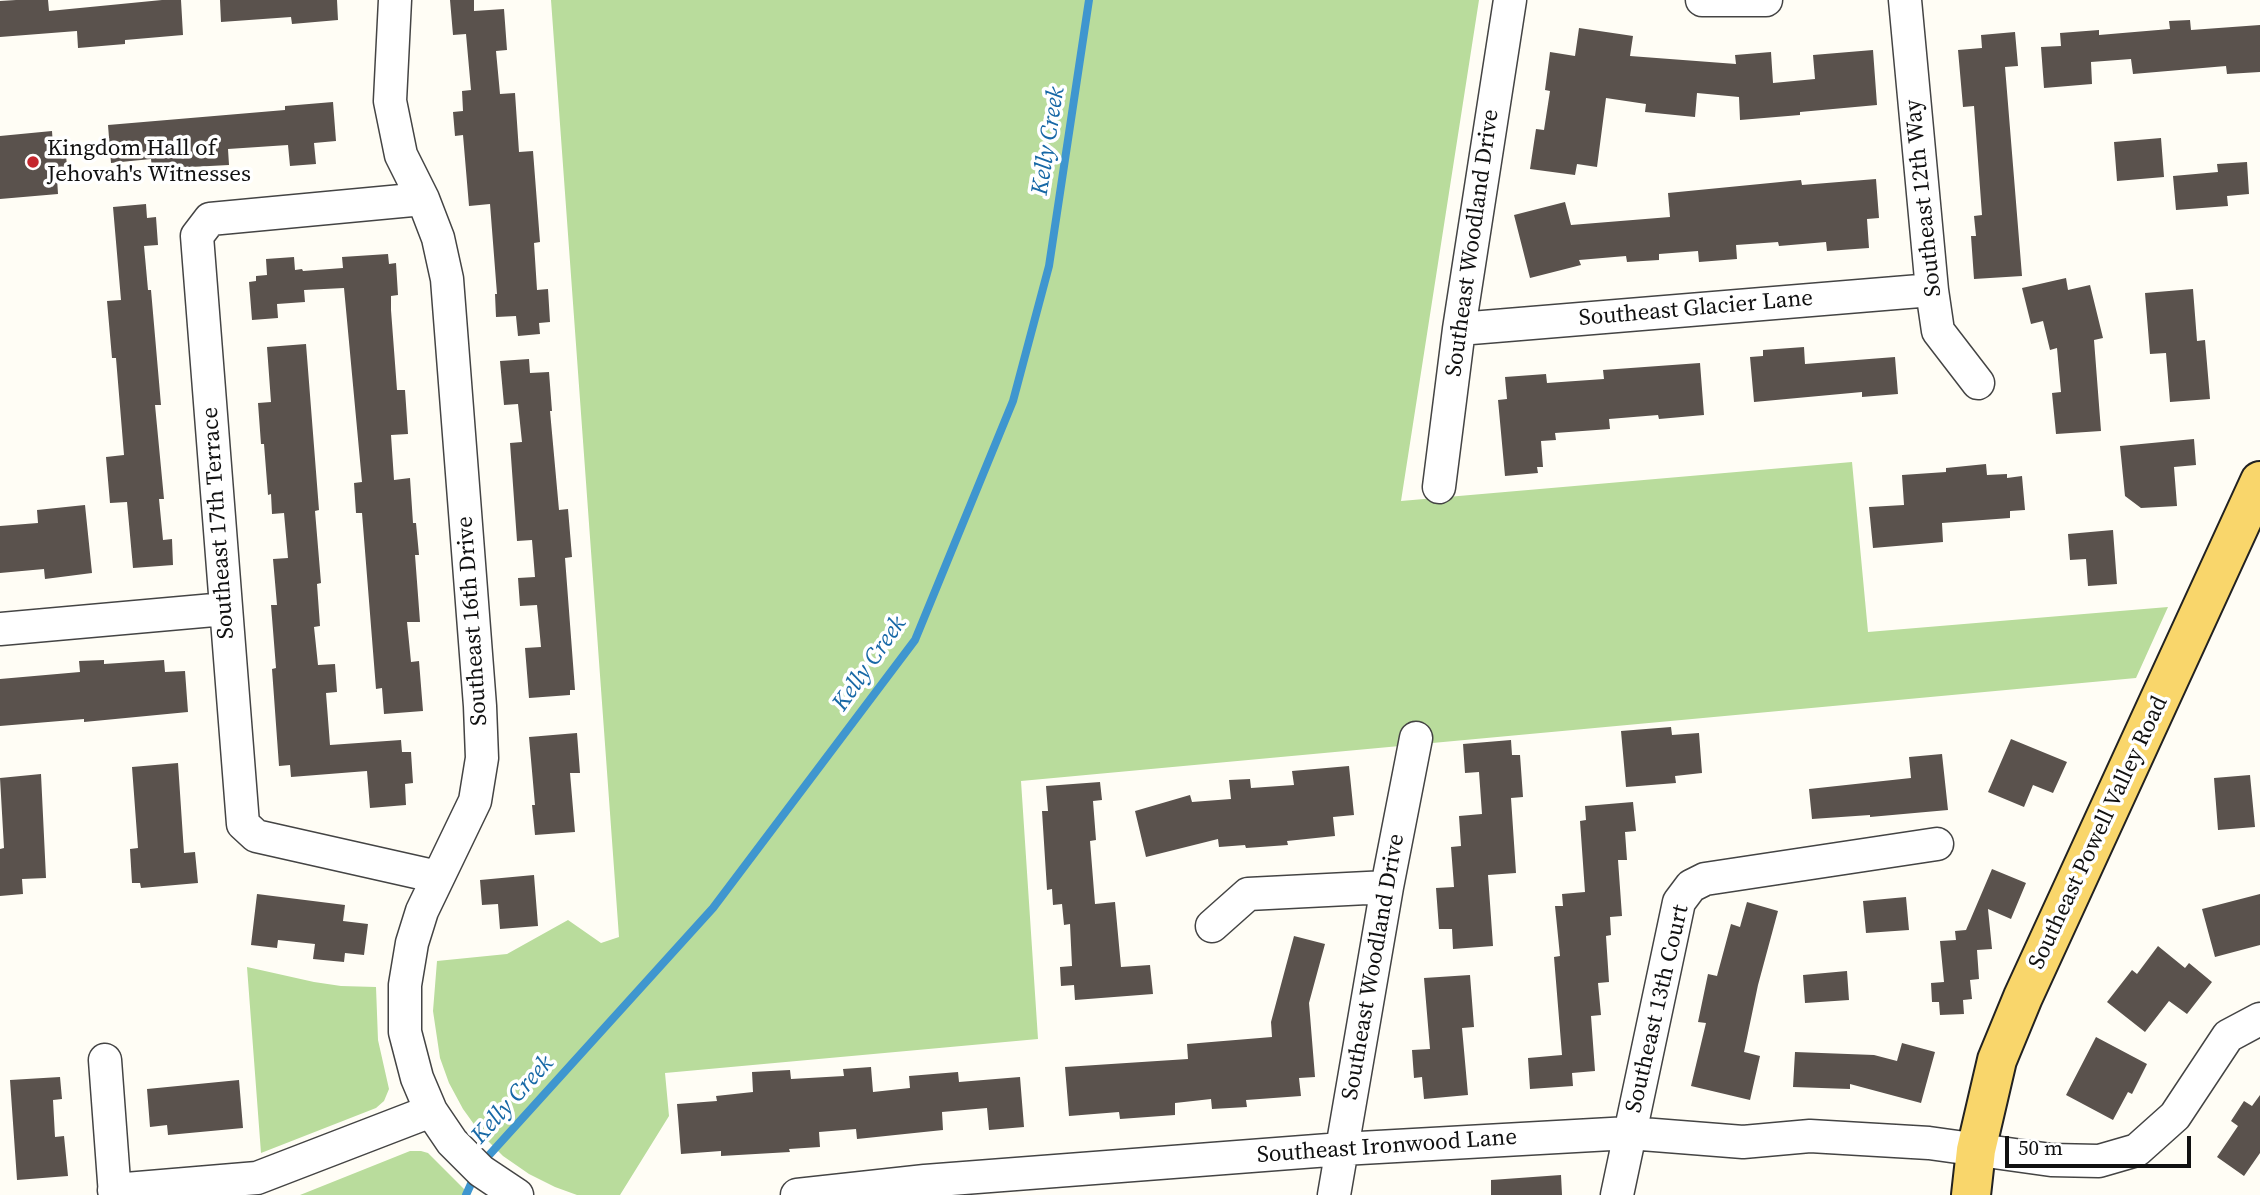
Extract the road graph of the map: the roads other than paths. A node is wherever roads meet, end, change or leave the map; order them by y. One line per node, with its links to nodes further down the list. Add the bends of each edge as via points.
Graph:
1 (395, 0): 6 (street, Southeast 16th Drive, via 390,101 401,155)
2 (1510, 0): 8 (street, Southeast Woodland Drive)
3 (1702, 0): 4 (street)
4 (1766, 0)
5 (1905, 0): 7 (street, Southeast 12th Way)
6 (423, 199): 12 (street, Southeast 17th Terrace, via 210,219 197,236); 16 (street, Southeast 16th Drive, via 447,279 482,758 475,801)
7 (1932, 290): 8 (street, Southeast Glacier Lane); 9 (street, Southeast 12th Way, via 1938,331)
8 (1459, 329): 11 (street, Southeast Woodland Drive)
9 (1978, 383)
10 (2260, 481): 24 (main road, Southeast Powell Valley Road, via 2023,997 1997,1060)
11 (1439, 486)
12 (225, 609): 13 (street); 16 (street, Southeast 17th Terrace, via 242,815 248,831)
13 (0, 629)
14 (1416, 738): 17 (street, Southeast Woodland Drive)
15 (1937, 844): 22 (street, Southeast 13th Court, via 1705,879 1691,886 1679,902)
16 (438, 877): 21 (street, Southeast 16th Drive, via 412,943 405,985 405,1032)
17 (1387, 887): 18 (street, via 1248,894); 23 (street, Southeast Woodland Drive)
18 (1212, 926)
19 (2260, 1019): 24 (street, Southeast Ironwood Lane, via 2228,1036 2175,1116 2137,1150 2099,1161)
20 (105, 1060): 26 (street)
21 (431, 1111): 26 (street, via 257,1178); 27 (street, Southeast 16th Drive, via 452,1142 481,1171)
22 (1629, 1133): 23 (street, Southeast Ironwood Lane); 24 (street, Southeast Ironwood Lane, via 1744,1142 1810,1136); 30 (street, Southeast 13th Court)
23 (1342, 1149): 25 (street, Southeast Ironwood Lane); 29 (street, Southeast Woodland Drive)
24 (1976, 1150): 31 (main road, Southeast Powell Valley Road)
25 (925, 1188): 28 (street, Southeast Ironwood Lane)
26 (115, 1193)
27 (517, 1195)
28 (797, 1195)
29 (1334, 1195)
30 (1618, 1195)
31 (1971, 1195)

